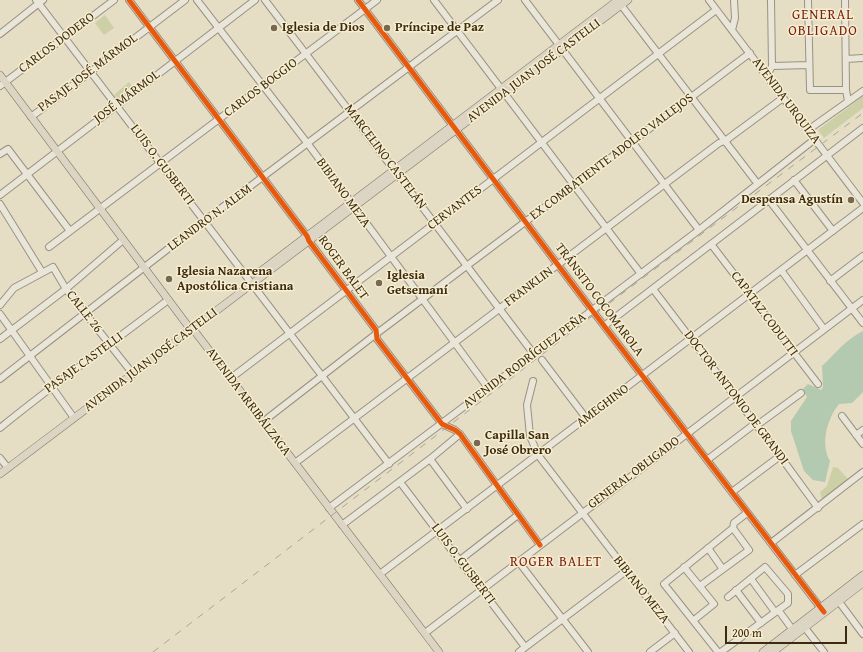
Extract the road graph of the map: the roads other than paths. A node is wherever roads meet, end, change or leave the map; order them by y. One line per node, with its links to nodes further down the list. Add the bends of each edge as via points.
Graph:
1 (114, 0): 27 (street, CARLOS DODERO)
2 (129, 0): 22 (street, ROGER BALET)
3 (184, 0): 22 (street, PASAJE JOSÉ MÁRMOL)
4 (197, 0): 23 (street, BIBIANO MEZA)
5 (255, 0): 23 (street, JOSÉ MÁRMOL)
6 (265, 0): 31 (street, MARCELINO CASTELÁN)
7 (358, 0): 20 (street, TRÁNSITO COCOMAROLA)
8 (377, 0): 20 (street, CARLOS BOGGIO)
9 (434, 0): 25 (street)
10 (498, 0): 25 (street, LEANDRO N. ALEM)
11 (525, 0): 28 (street)
12 (628, 0): 19 (main road, AVENIDA JUAN JOSÉ CASTELLI)
13 (709, 0): 21 (street, AVENIDA URQUIZA)
14 (734, 0): 24 (street, via 735,18)
15 (771, 0): 35 (street)
16 (808, 0): 36 (street)
17 (844, 0): 33 (street)
18 (39, 1): 26 (street); 27 (street, LUIS O. GUSBERTI)
19 (619, 1): 28 (main road, AVENIDA JUAN JOSÉ CASTELLI); 29 (street)
20 (365, 9): 31 (street, CARLOS BOGGIO); 37 (street, TRÁNSITO COCOMAROLA)
21 (716, 10): 24 (street, AVENIDA URQUIZA); 29 (street, CERVANTES)
22 (149, 27): 34 (street, ROGER BALET); 38 (street, PASAJE JOSÉ MÁRMOL)
23 (218, 28): 34 (street, JOSÉ MÁRMOL); 42 (street, BIBIANO MEZA)
24 (732, 30): 30 (street, AVENIDA URQUIZA)
25 (457, 31): 37 (street, LEANDRO N. ALEM); 45 (street)
26 (0, 34)
27 (66, 37): 38 (street, LUIS O. GUSBERTI); 41 (street, CARLOS DODERO)
28 (561, 47): 45 (main road, AVENIDA JUAN JOSÉ CASTELLI); 47 (street)
29 (658, 53): 46 (street); 47 (street, CERVANTES)
30 (750, 53): 40 (street, AVENIDA URQUIZA); 46 (street, EX COMBATIENTE ADOLFO VALLEJOS)
31 (306, 54): 42 (street, CARLOS BOGGIO); 51 (street, MARCELINO CASTELÁN)
32 (863, 58): 33 (street)
33 (846, 59): 43 (street)
34 (174, 61): 50 (street, JOSÉ MÁRMOL); 53 (street, ROGER BALET)
35 (772, 66): 36 (street); 40 (street)
36 (809, 66): 43 (street, via 810,90)
37 (408, 67): 51 (street, LEANDRO N. ALEM); 54 (street, TRÁNSITO COCOMAROLA)
38 (90, 71): 50 (street, LUIS O. GUSBERTI); 52 (street, PASAJE JOSÉ MÁRMOL)
39 (0, 75): 41 (main road, AVENIDA ARRIBÁLZAGA)
40 (768, 76): 48 (street, AVENIDA URQUIZA)
41 (3, 84): 52 (main road, AVENIDA ARRIBÁLZAGA)
42 (262, 86): 53 (street, CARLOS BOGGIO); 61 (street, BIBIANO MEZA)
43 (846, 90): 49 (street)
44 (863, 91): 49 (street)
45 (503, 92): 54 (main road, AVENIDA JUAN JOSÉ CASTELLI); 59 (street)
46 (691, 97): 58 (street); 60 (street, EX COMBATIENTE ADOLFO VALLEJOS)
47 (600, 98): 59 (street, CERVANTES); 60 (street)
48 (783, 98): 56 (street, AVENIDA URQUIZA); 58 (street, FRANKLIN)
49 (848, 101): 56 (street)
50 (116, 105): 62 (street, JOSÉ MÁRMOL); 65 (street, LUIS O. GUSBERTI)
51 (351, 112): 61 (street, LEANDRO N. ALEM); 66 (street, MARCELINO CASTELÁN)
52 (31, 117): 62 (main road, AVENIDA ARRIBÁLZAGA)
53 (219, 120): 65 (street, CARLOS BOGGIO); 68 (street, ROGER BALET)
54 (454, 128): 66 (main road, AVENIDA JUAN JOSÉ CASTELLI); 69 (street, TRÁNSITO COCOMAROLA)
55 (863, 128): 64 (street, AVENIDA RODRÍGUEZ PEÑA)
56 (808, 130): 57 (street, AVENIDA URQUIZA)
57 (815, 139): 64 (street, AVENIDA URQUIZA); 71 (street, AVENIDA RODRÍGUEZ PEÑA)
58 (725, 141): 71 (street); 72 (street, FRANKLIN)
59 (542, 142): 69 (street, CERVANTES); 73 (street)
60 (633, 142): 72 (street); 73 (street, EX COMBATIENTE ADOLFO VALLEJOS)
61 (308, 144): 68 (street, LEANDRO N. ALEM); 78 (street, BIBIANO MEZA)
62 (57, 152): 67 (street, JOSÉ MÁRMOL); 80 (main road, AVENIDA ARRIBÁLZAGA)
63 (0, 154): 67 (street, via 8,149)
64 (827, 156): 70 (street, AVENIDA RODRÍGUEZ PEÑA); 76 (street, AVENIDA URQUIZA)
65 (160, 163): 80 (street, CARLOS BOGGIO); 81 (street, LUIS O. GUSBERTI)
66 (396, 172): 78 (main road, AVENIDA JUAN JOSÉ CASTELLI); 82 (street, MARCELINO CASTELÁN)
67 (27, 175): 74 (street, JOSÉ MÁRMOL); 86 (street)
68 (263, 178): 81 (street, LEANDRO N. ALEM); 88 (street, ROGER BALET)
69 (494, 179): 82 (street, CERVANTES); 83 (street, TRÁNSITO COCOMAROLA)
70 (794, 180): 75 (street, AVENIDA RODRÍGUEZ PEÑA); 87 (street)
71 (757, 183): 85 (street, AVENIDA RODRÍGUEZ PEÑA)
72 (665, 184): 84 (street, FRANKLIN); 85 (street)
73 (574, 185): 83 (street, EX COMBATIENTE ADOLFO VALLEJOS); 84 (street)
74 (0, 195)
75 (769, 200): 90 (street, AVENIDA RODRÍGUEZ PEÑA); 92 (street)
76 (863, 203)
77 (0, 204): 99 (street)
78 (352, 205): 88 (main road, AVENIDA JUAN JOSÉ CASTELLI); 94 (street, BIBIANO MEZA)
79 (863, 208): 87 (street, AMEGHINO)
80 (101, 209): 86 (street, CARLOS BOGGIO); 89 (main road, AVENIDA ARRIBÁLZAGA)
81 (204, 221): 97 (street, LEANDRO N. ALEM); 102 (street, LUIS O. GUSBERTI)
82 (435, 223): 94 (street, CERVANTES); 96 (street, MARCELINO CASTELÁN)
83 (526, 223): 95 (street, TRÁNSITO COCOMAROLA); 96 (street, EX COMBATIENTE ADOLFO VALLEJOS)
84 (606, 228): 95 (street, FRANKLIN); 100 (street)
85 (699, 230): 100 (street, AVENIDA RODRÍGUEZ PEÑA)
86 (70, 231): 91 (street, CARLOS BOGGIO)
87 (833, 231): 92 (street, AMEGHINO)
88 (308, 238): 102 (main road, AVENIDA JUAN JOSÉ CASTELLI); 105 (street, ROGER BALET)
89 (123, 240): 97 (main road, AVENIDA ARRIBÁLZAGA); 103 (street)
90 (711, 244): 104 (street, AVENIDA RODRÍGUEZ PEÑA); 106 (street, CAPATAZ CODUTTI)
91 (49, 247)
92 (807, 250): 98 (street, AMEGHINO); 101 (street)
93 (863, 256): 101 (street)
94 (390, 257): 105 (street, CERVANTES); 108 (street, BIBIANO MEZA)
95 (558, 265): 111 (street, FRANKLIN); 113 (street, TRÁNSITO COCOMAROLA)
96 (467, 266): 108 (street, EX COMBATIENTE ADOLFO VALLEJOS); 111 (street, MARCELINO CASTELÁN)
97 (144, 268): 107 (main road, AVENIDA ARRIBÁLZAGA); 115 (street, LEANDRO N. ALEM)
98 (781, 270): 106 (street, AMEGHINO); 119 (street)
99 (42, 272): 103 (street, CALLE 26, via 52,267); 110 (street, via 14,288)
100 (641, 274): 113 (street, AVENIDA RODRÍGUEZ PEÑA)
101 (830, 281): 112 (street)
102 (250, 282): 118 (main road, AVENIDA JUAN JOSÉ CASTELLI); 121 (street, LUIS O. GUSBERTI)
103 (66, 289): 115 (street, CALLE 26); 120 (street)
104 (653, 289): 117 (street, AVENIDA RODRÍGUEZ PEÑA); 124 (street, DOCTOR ANTONIO DE GRANDI)
105 (346, 290): 121 (street, CERVANTES); 122 (street, ROGER BALET, via 376,330)
106 (749, 294): 124 (street, AMEGHINO); 128 (street, CAPATAZ CODUTTI)
107 (168, 300): 118 (main road, AVENIDA ARRIBÁLZAGA); 126 (street, PASAJE CASTELLI)
108 (423, 300): 122 (street, EX COMBATIENTE ADOLFO VALLEJOS); 125 (street, BIBIANO MEZA)
109 (863, 300): 112 (street, GENERAL OBLIGADO)
110 (0, 305)
111 (499, 309): 125 (street, FRANKLIN); 127 (street, MARCELINO CASTELÁN)
112 (852, 309): 116 (street); 119 (street, GENERAL OBLIGADO)
113 (592, 310): 117 (street, TRÁNSITO COCOMAROLA); 127 (street, AVENIDA RODRÍGUEZ PEÑA)
114 (0, 314): 120 (street)
115 (85, 314): 126 (street, CALLE 26); 129 (street, LEANDRO N. ALEM)
116 (863, 323)
117 (604, 326): 132 (street, TRÁNSITO COCOMAROLA)
118 (190, 328): 131 (main road, AVENIDA JUAN JOSÉ CASTELLI); 134 (main road, AVENIDA ARRIBÁLZAGA)
119 (824, 329): 128 (street, GENERAL OBLIGADO)
120 (12, 330): 123 (street); 129 (street)
121 (289, 334): 133 (street, LUIS O. GUSBERTI); 134 (street, CERVANTES)
122 (376, 334): 133 (street, EX COMBATIENTE ADOLFO VALLEJOS); 136 (street, ROGER BALET, via 377,339)
123 (0, 339)
124 (690, 339): 132 (street, AMEGHINO); 142 (street, DOCTOR ANTONIO DE GRANDI)
125 (455, 343): 136 (street, FRANKLIN); 140 (street, BIBIANO MEZA)
126 (110, 345): 131 (street, CALLE 26); 139 (street, PASAJE CASTELLI)
127 (533, 353): 140 (street, AVENIDA RODRÍGUEZ PEÑA)
128 (793, 353): 138 (street, CAPATAZ CODUTTI); 142 (street, GENERAL OBLIGADO)
129 (30, 357): 135 (street, LEANDRO N. ALEM); 139 (street)
130 (542, 360): 145 (street)
131 (132, 372): 143 (main road, AVENIDA JUAN JOSÉ CASTELLI)
132 (642, 376): 145 (street, AMEGHINO); 153 (street, TRÁNSITO COCOMAROLA)
133 (322, 377): 146 (street, LUIS O. GUSBERTI); 147 (street, EX COMBATIENTE ADOLFO VALLEJOS)
134 (231, 378): 147 (main road, AVENIDA ARRIBÁLZAGA)
135 (0, 379)
136 (407, 379): 146 (street, FRANKLIN); 148 (street, ROGER BALET)
137 (533, 381): 156 (street, BIBIANO MEZA, via 527,405 530,436)
138 (818, 384)
139 (50, 387): 143 (street); 150 (street, PASAJE CASTELLI)
140 (488, 388): 148 (street, AVENIDA RODRÍGUEZ PEÑA)
141 (801, 393): 149 (street)
142 (735, 398): 149 (street, DOCTOR ANTONIO DE GRANDI); 153 (street, GENERAL OBLIGADO)
143 (73, 416): 163 (main road, AVENIDA JUAN JOSÉ CASTELLI)
144 (842, 416): 154 (street)
145 (586, 418): 156 (street, AMEGHINO)
146 (354, 419): 161 (street, FRANKLIN); 162 (street, LUIS O. GUSBERTI)
147 (264, 421): 161 (main road, AVENIDA ARRIBÁLZAGA)
148 (442, 424): 152 (street, ROGER BALET); 162 (street, AVENIDA RODRÍGUEZ PEÑA)
149 (756, 424): 157 (street, DOCTOR ANTONIO DE GRANDI); 160 (street)
150 (0, 428)
151 (863, 430): 154 (street)
152 (460, 434): 159 (street); 167 (street, ROGER BALET)
153 (686, 434): 160 (street, TRÁNSITO COCOMAROLA); 172 (street, GENERAL OBLIGADO)
154 (856, 435): 155 (street)
155 (863, 444)
156 (538, 455): 167 (street, AMEGHINO); 172 (street, BIBIANO MEZA)
157 (780, 456): 168 (street); 170 (street, DOCTOR ANTONIO DE GRANDI)
158 (0, 458): 163 (street)
159 (430, 459): 166 (street); 171 (street)
160 (707, 460): 168 (street, TRÁNSITO COCOMAROLA)
161 (295, 463): 169 (main road, AVENIDA ARRIBÁLZAGA)
162 (389, 464): 169 (street, AVENIDA RODRÍGUEZ PEÑA)
163 (4, 467): 165 (main road, AVENIDA JUAN JOSÉ CASTELLI)
164 (863, 472): 170 (street)
165 (0, 474)
166 (400, 482): 176 (street); 178 (street, LUIS O. GUSBERTI)
167 (497, 486): 171 (street, AMEGHINO); 174 (street, ROGER BALET)
168 (732, 492): 173 (street, TRÁNSITO COCOMAROLA)
169 (329, 508): 176 (main road, AVENIDA ARRIBÁLZAGA)
170 (818, 508): 179 (street)
171 (467, 509): 178 (street, AMEGHINO)
172 (582, 513): 180 (street, GENERAL OBLIGADO); 186 (street, BIBIANO MEZA)
173 (747, 513): 177 (street, via 734,523); 179 (street, TRÁNSITO COCOMAROLA)
174 (518, 516): 180 (street, ROGER BALET); 182 (street)
175 (863, 524): 188 (street)
176 (342, 525): 187 (main road, AVENIDA ARRIBÁLZAGA)
177 (733, 528): 181 (street); 185 (street, via 749,550)
178 (437, 531): 182 (street, LUIS O. GUSBERTI); 187 (street, AMEGHINO)
179 (771, 543): 188 (street, TRÁNSITO COCOMAROLA)
180 (540, 545): 183 (street, GENERAL OBLIGADO)
181 (708, 548): 184 (street); 185 (street)
182 (460, 560): 193 (street, LUIS O. GUSBERTI)
183 (518, 561): 193 (street, GENERAL OBLIGADO); 199 (street)
184 (684, 567): 192 (street); 200 (street, via 664,584)
185 (722, 568): 192 (street)
186 (626, 571): 199 (street); 205 (street, BIBIANO MEZA)
187 (380, 574): 204 (main road, AVENIDA ARRIBÁLZAGA)
188 (795, 575): 197 (street, TRÁNSITO COCOMAROLA)
189 (863, 575): 196 (main road)
190 (750, 579): 194 (street); 198 (street); 198 (street, via 765,567 788,594 788,603)
191 (863, 583): 196 (main road)
192 (700, 586): 200 (street, via 714,604)
193 (482, 590): 204 (street, GENERAL OBLIGADO); 207 (street, LUIS O. GUSBERTI)
194 (736, 590): 195 (street); 201 (street)
195 (728, 597)
196 (836, 599): 197 (main road); 206 (street)
197 (822, 610): 202 (main road)
198 (777, 612): 201 (street); 203 (street)
199 (563, 618): 207 (street); 211 (street)
200 (694, 620): 214 (street)
201 (761, 623): 215 (street)
202 (803, 625): 203 (main road); 216 (street)
203 (794, 632): 208 (main road)
204 (425, 633): 209 (main road, AVENIDA ARRIBÁLZAGA)
205 (675, 634): 212 (street); 213 (street, BIBIANO MEZA)
206 (863, 634)
207 (525, 647): 210 (street)
208 (767, 651)
209 (439, 652)
210 (519, 652)
211 (588, 652)
212 (650, 652)
213 (689, 652)
214 (718, 652)
215 (721, 652)
216 (824, 652)

